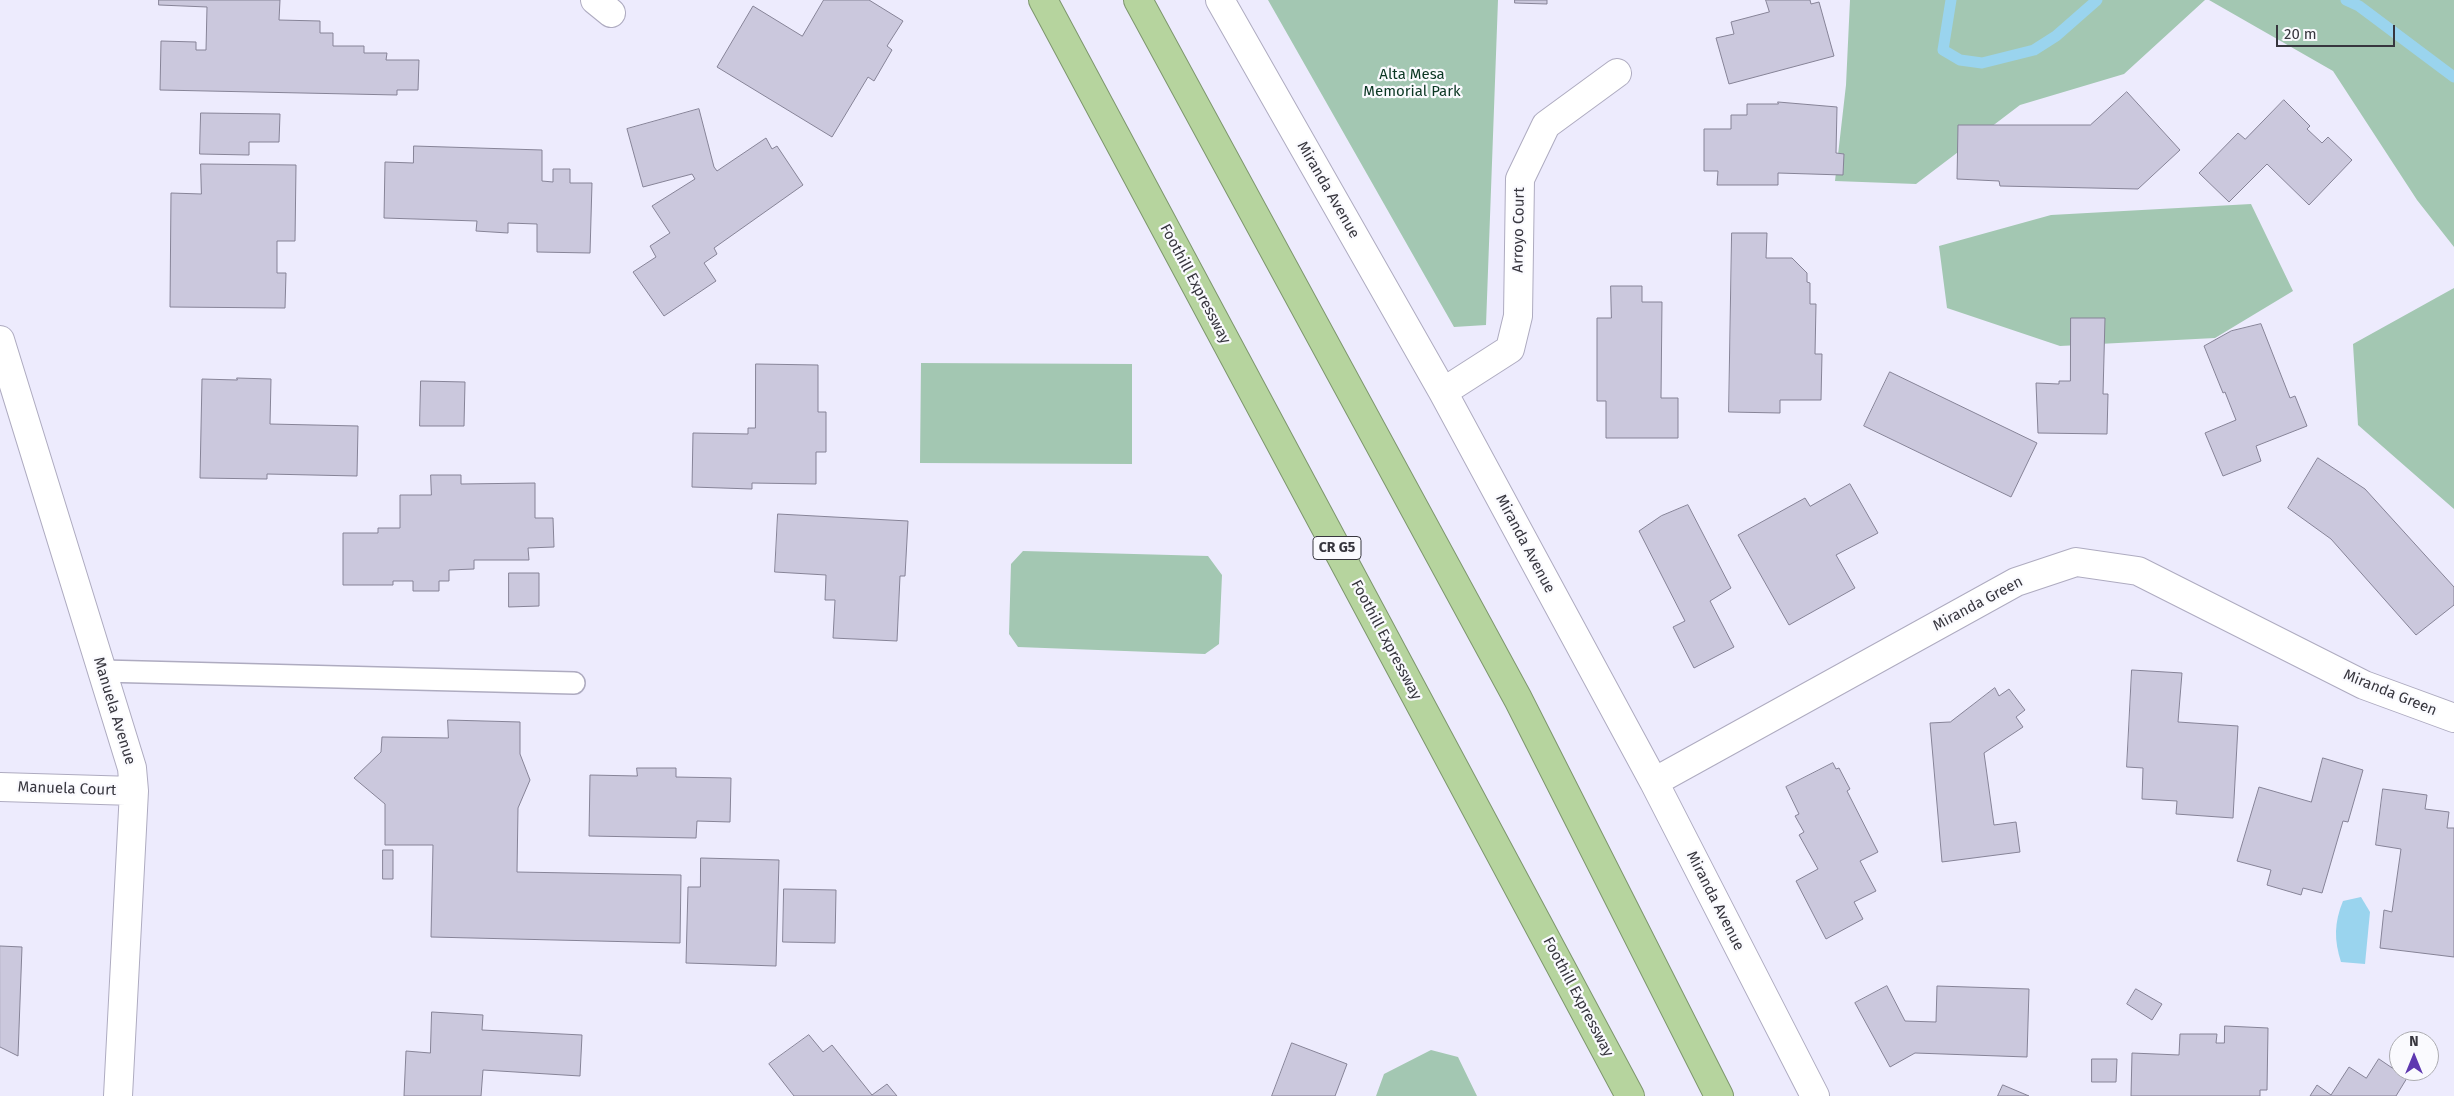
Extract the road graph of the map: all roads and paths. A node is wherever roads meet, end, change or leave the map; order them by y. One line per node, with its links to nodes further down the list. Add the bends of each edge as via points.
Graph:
1 (1042, 0): 14 (highway, Foothill Expressway / CR G5)
2 (1138, 0): 15 (highway, via 1518,699)
3 (1220, 0): 6 (street, Miranda Avenue)
4 (1617, 73): 6 (street, Arroyo Court, via 1546,125 1520,179 1518,316 1510,349)
5 (0, 340): 7 (street, Manuela Avenue)
6 (1443, 392): 10 (street, Miranda Avenue)
7 (102, 671): 8 (lane); 12 (street, Manuela Avenue, via 132,768)
8 (574, 683)
9 (2454, 718): 10 (street, Miranda Green, via 2364,685 2138,571 2076,562 2016,582)
10 (1654, 782): 16 (street, Miranda Avenue)
11 (0, 787): 12 (street, Manuela Court)
12 (134, 791): 13 (street, Manuela Avenue)
13 (118, 1096)
14 (1630, 1096)
15 (1719, 1096)
16 (1815, 1096)

